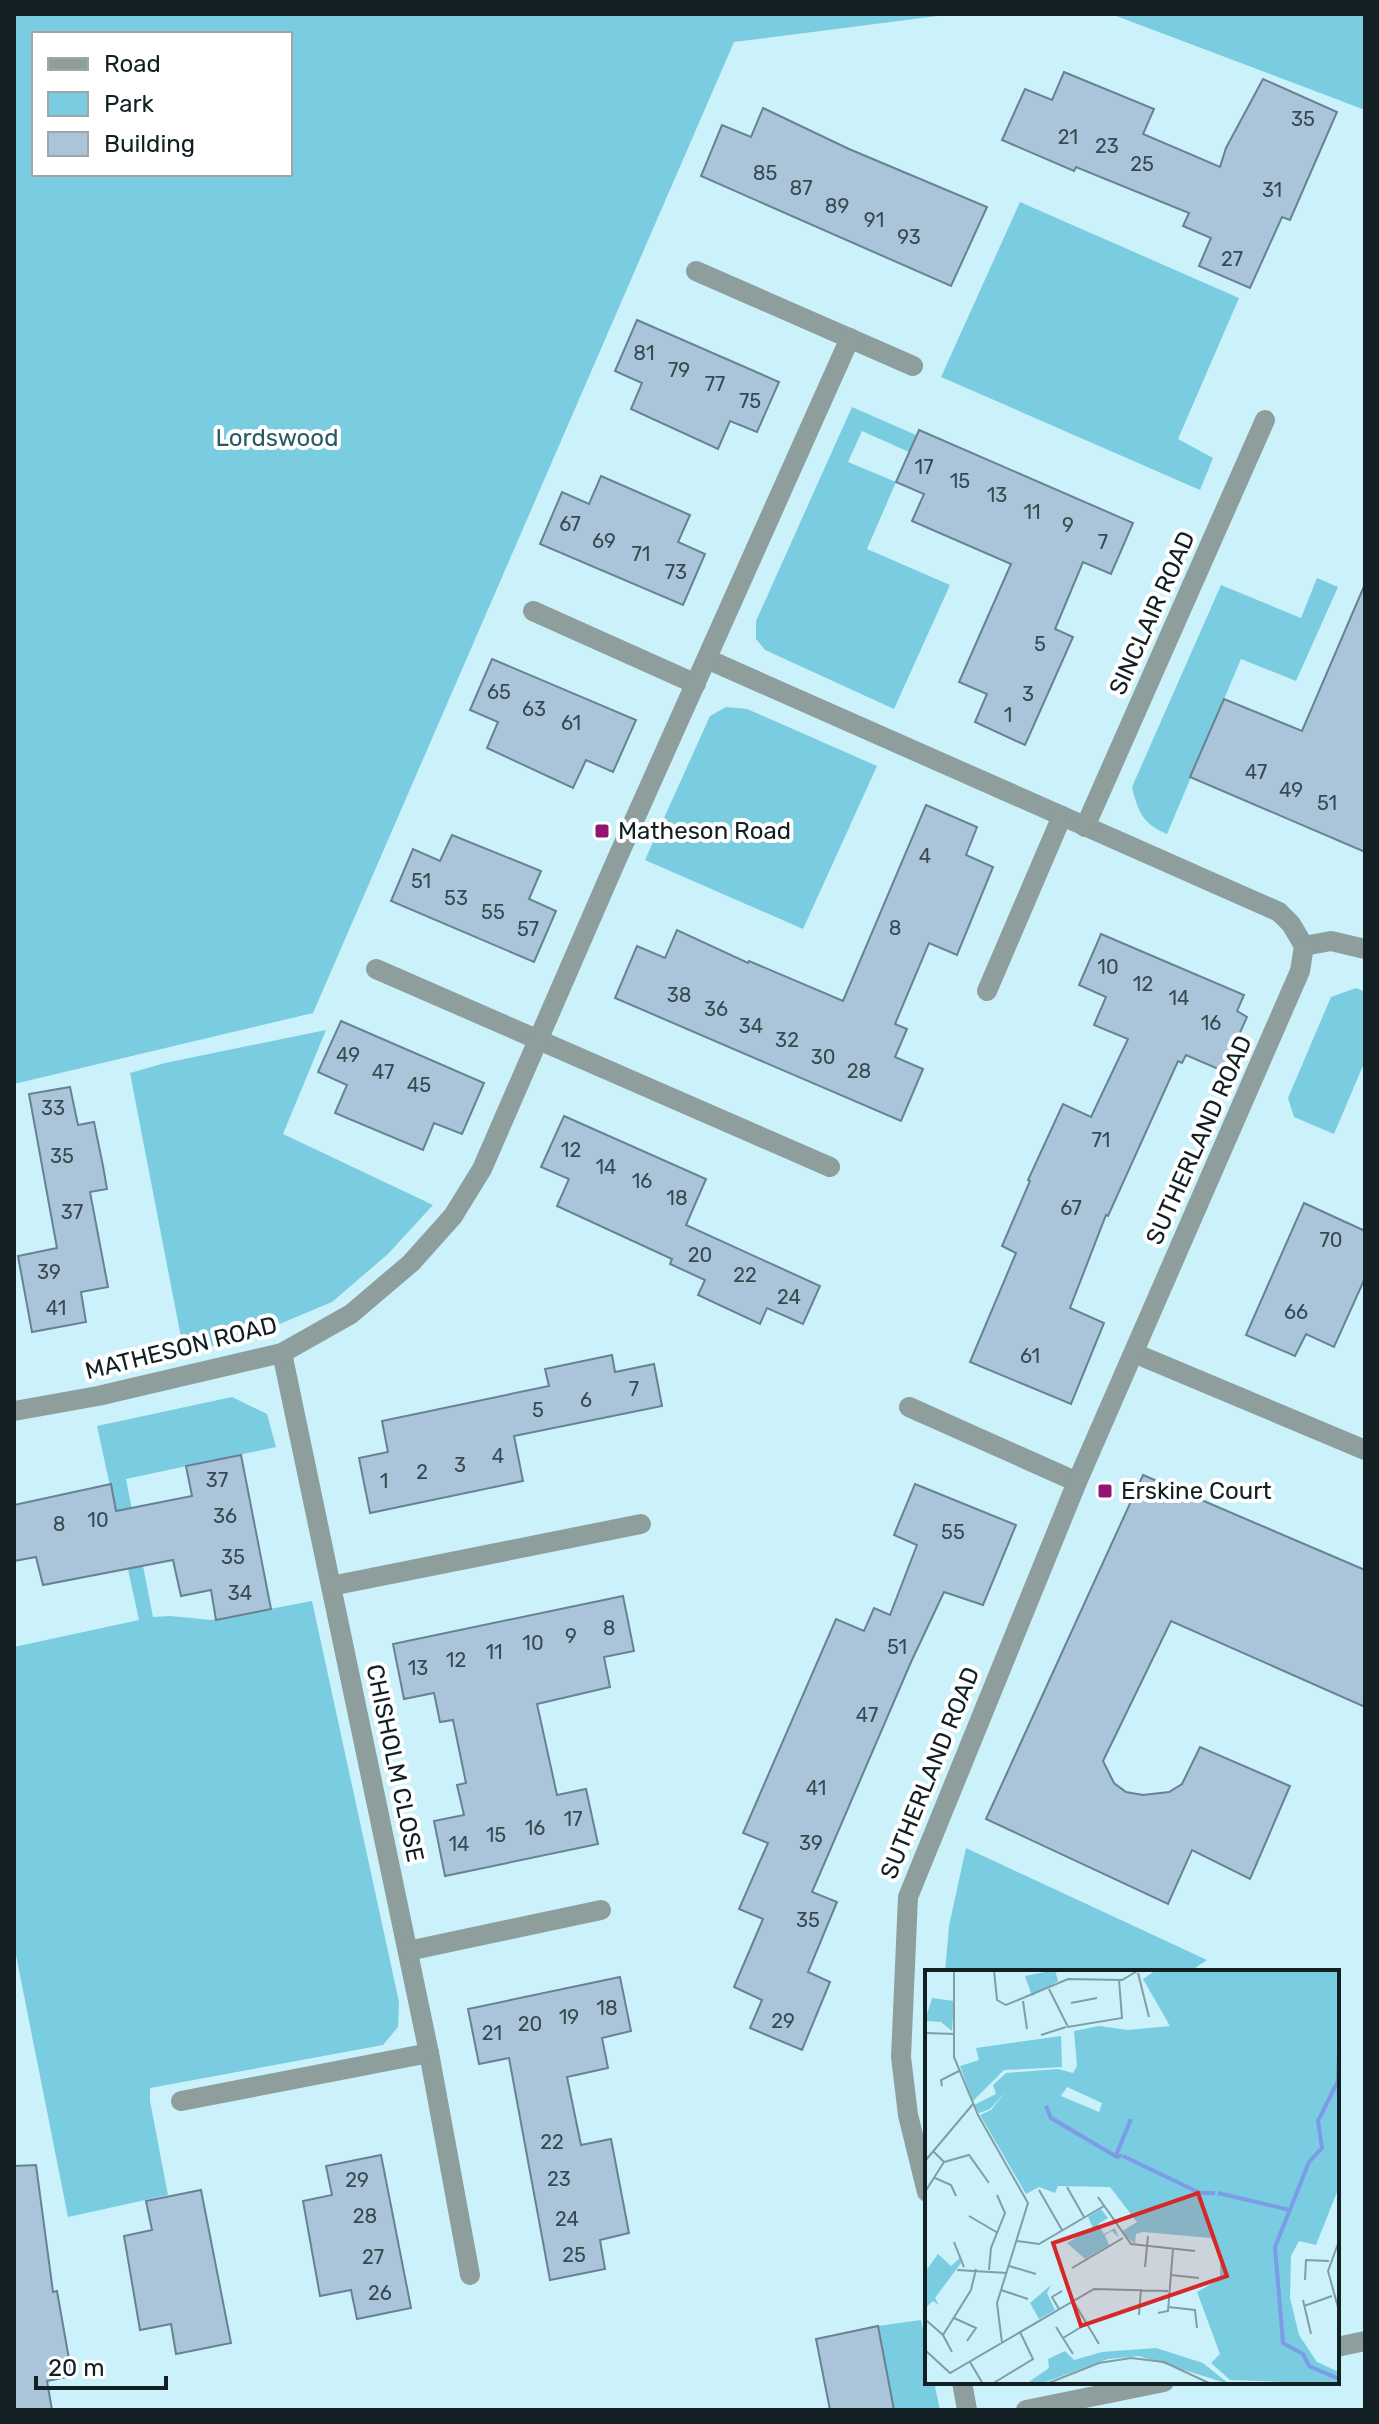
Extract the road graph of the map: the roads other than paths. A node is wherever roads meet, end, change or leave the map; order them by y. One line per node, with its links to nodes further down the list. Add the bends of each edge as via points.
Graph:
1 (696, 271): 2 (street)
2 (850, 338): 3 (street); 6 (street, MATHESON ROAD)
3 (913, 366)
4 (1265, 420): 9 (street, SINCLAIR ROAD)
5 (533, 611): 7 (street)
6 (707, 659): 7 (street, MATHESON ROAD); 8 (street)
7 (696, 684): 14 (street, MATHESON ROAD)
8 (1062, 816): 9 (street); 13 (street)
9 (1085, 827): 10 (street, via 1279,912)
10 (1304, 946): 11 (street, via 1331,941); 17 (street, SUTHERLAND ROAD, via 1300,971)
11 (1365, 949)
12 (376, 969): 14 (street)
13 (987, 991)
14 (538, 1040): 15 (street); 16 (street, MATHESON ROAD, via 482,1169 453,1216 411,1263 351,1314)
15 (830, 1167)
16 (282, 1353): 19 (street, MATHESON ROAD); 23 (street, CHISHOLM CLOSE)
17 (1134, 1353): 20 (street); 21 (street, SUTHERLAND ROAD)
18 (909, 1407): 21 (street)
19 (14, 1411)
20 (1365, 1450)
21 (1077, 1482): 28 (street, SUTHERLAND ROAD, via 908,1897 901,2057)
22 (641, 1524): 23 (street)
23 (331, 1586): 25 (street, CHISHOLM CLOSE)
24 (601, 1910): 25 (street)
25 (408, 1951): 26 (street, CHISHOLM CLOSE)
26 (429, 2053): 27 (street); 29 (street, CHISHOLM CLOSE)
27 (181, 2101)
28 (925, 2184)
29 (470, 2275)
30 (1365, 2341): 31 (street)
31 (1339, 2347)
32 (962, 2384): 34 (street)
33 (1154, 2384): 35 (street)
34 (967, 2410)
35 (1026, 2410)

